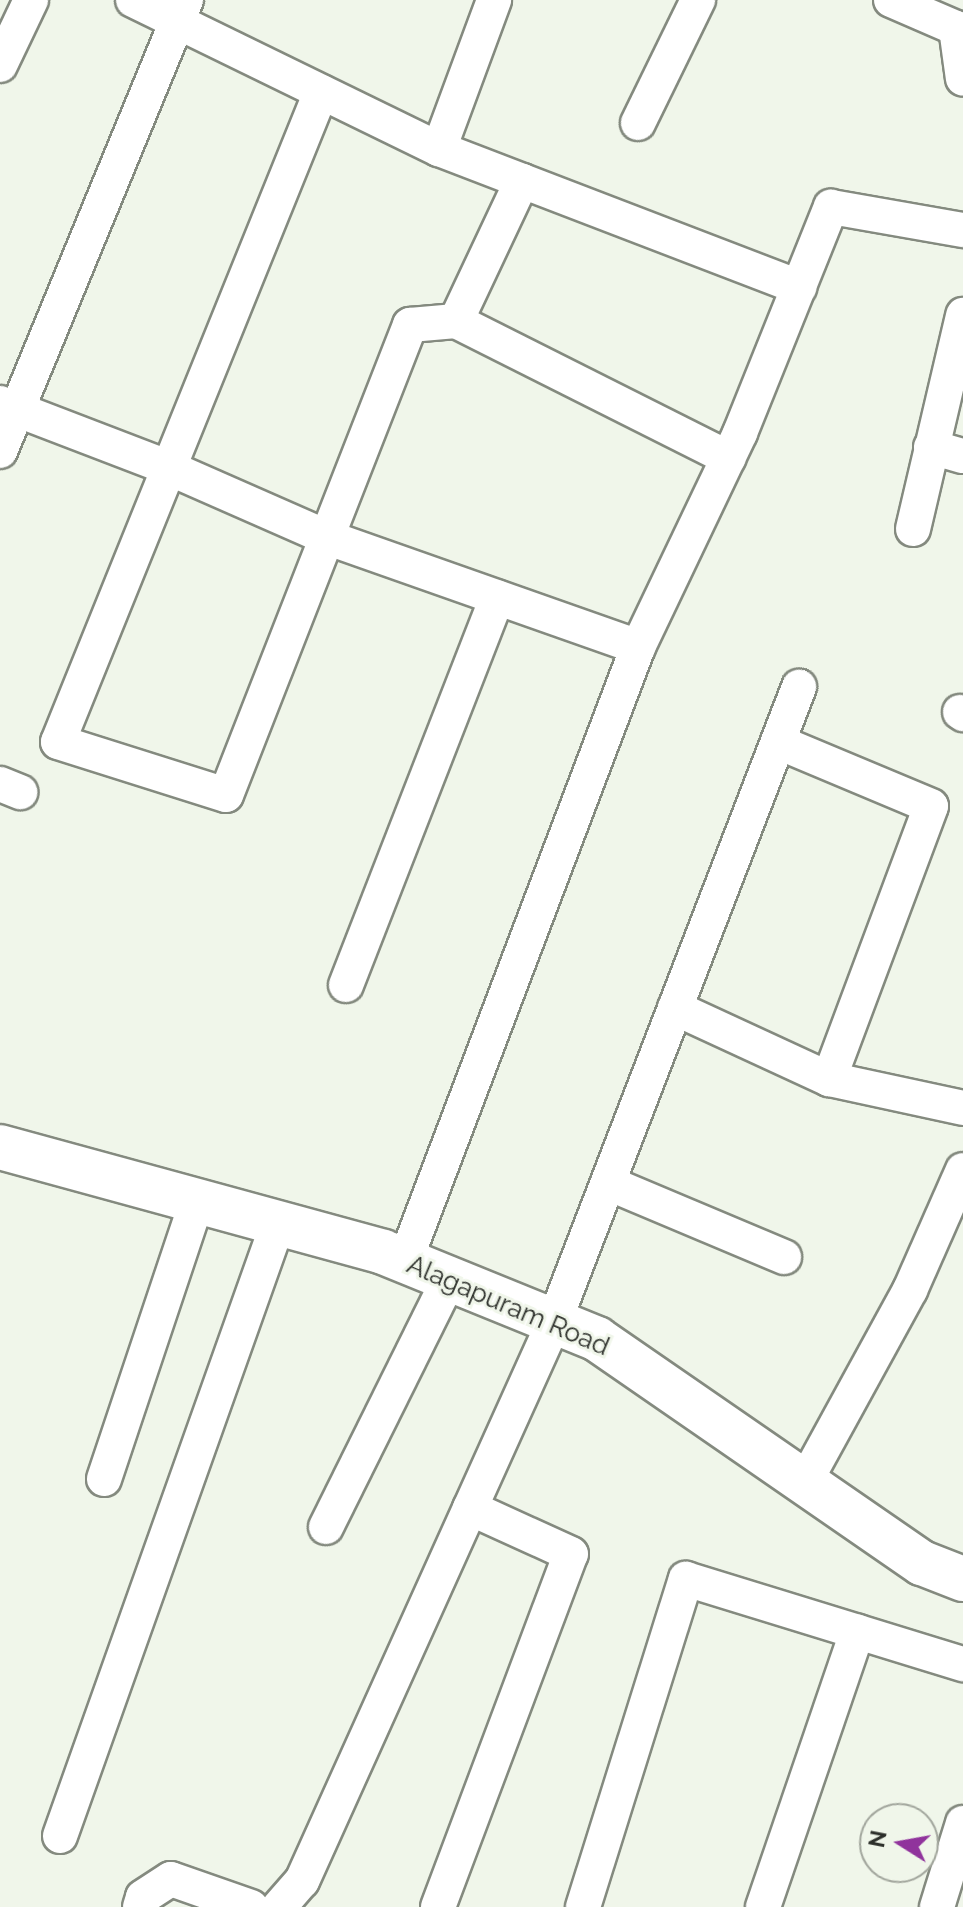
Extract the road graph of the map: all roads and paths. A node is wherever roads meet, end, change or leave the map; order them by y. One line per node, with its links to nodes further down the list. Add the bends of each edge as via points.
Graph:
1 (31, 0): 8 (street)
2 (133, 0): 6 (street)
3 (494, 0): 12 (street)
4 (698, 0): 11 (street)
5 (891, 0): 7 (street)
6 (181, 11): 10 (street); 18 (street)
7 (959, 14): 9 (street)
8 (0, 65)
9 (963, 79)
10 (321, 92): 12 (street); 22 (street)
11 (638, 123)
12 (439, 149): 13 (street)
13 (522, 181): 15 (street); 17 (street)
14 (963, 230): 15 (street, via 831,207)
15 (799, 287): 21 (street)
16 (963, 315): 20 (street)
17 (456, 321): 21 (street); 24 (street, via 410,325)
18 (8, 406): 19 (street); 22 (street)
19 (0, 451)
20 (947, 452): 23 (street)
21 (728, 458): 26 (street)
22 (169, 468): 24 (street); 24 (street, via 58,742 226,795)
23 (913, 529)
24 (326, 537): 25 (street)
25 (497, 597): 26 (street); 29 (street)
26 (638, 647): 39 (street)
27 (799, 687): 28 (street)
28 (778, 742): 30 (street); 31 (street, via 931,806)
29 (346, 985)
30 (675, 1008): 31 (street); 35 (street)
31 (829, 1079): 32 (street)
32 (963, 1108)
33 (0, 1147): 36 (main road, Alagapuram Road)
34 (963, 1170): 43 (street, via 910,1290)
35 (608, 1183): 38 (street); 41 (street)
36 (197, 1201): 37 (main road, Alagapuram Road); 42 (street)
37 (278, 1223): 39 (main road, Alagapuram Road); 50 (street)
38 (784, 1257)
39 (405, 1261): 40 (main road, Alagapuram Road)
40 (449, 1279): 41 (main road, Alagapuram Road); 45 (street)
41 (554, 1322): 43 (main road, Alagapuram Road, via 597,1339); 44 (street)
42 (104, 1479)
43 (806, 1480): 46 (main road, Alagapuram Road, via 922,1563)
44 (470, 1508): 53 (street, via 302,1881); 54 (street, via 571,1554)
45 (326, 1527)
46 (963, 1579)
47 (857, 1632): 48 (street); 55 (street, via 686,1579); 56 (street)
48 (963, 1664)
49 (963, 1823): 57 (street)
50 (60, 1836)
51 (140, 1907): 52 (street, via 143,1897 171,1879)
52 (251, 1907)
53 (279, 1907)
54 (438, 1907)
55 (583, 1907)
56 (763, 1907)
57 (937, 1907)

